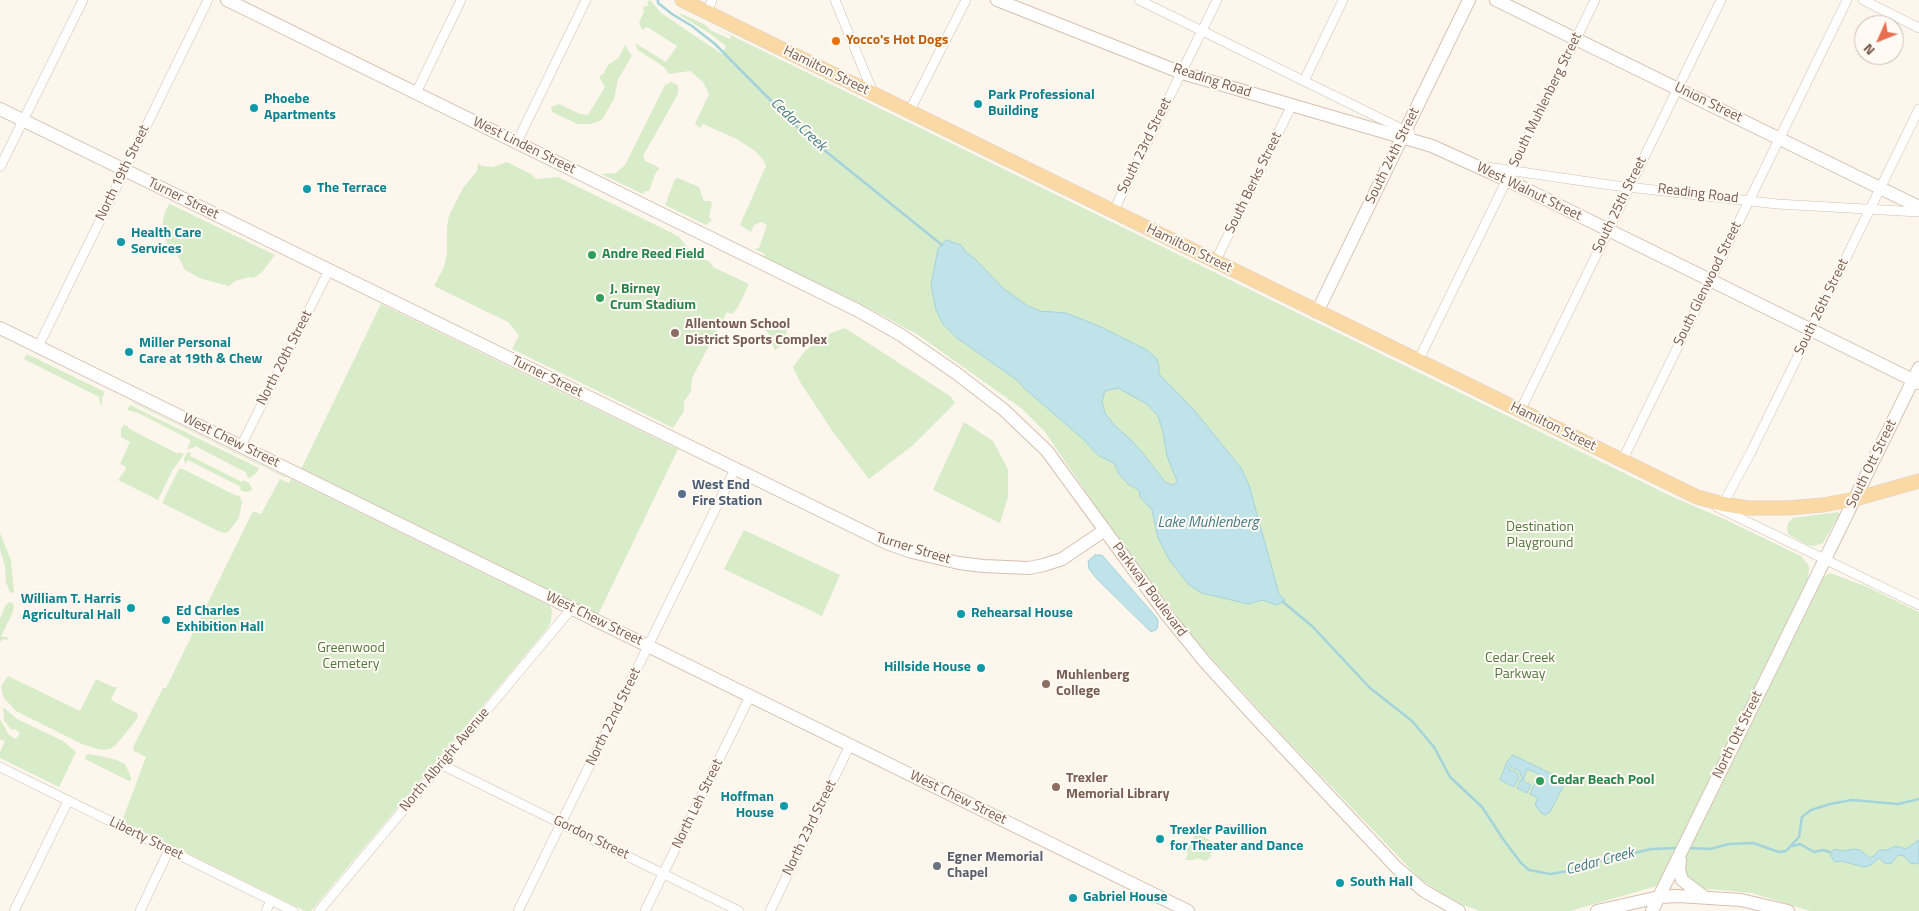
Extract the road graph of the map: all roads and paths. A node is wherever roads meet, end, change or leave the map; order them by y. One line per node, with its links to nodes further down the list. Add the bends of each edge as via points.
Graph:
1 (83, 0): 32 (street)
2 (208, 0): 38 (street, North 19th Street)
3 (227, 0): 26 (street, West Linden Street)
4 (461, 0): 26 (street)
5 (586, 0): 35 (street)
6 (683, 0): 19 (main road, Hamilton Street)
7 (835, 0): 27 (street)
8 (966, 0): 31 (street)
9 (997, 0): 23 (street, Reading Road)
10 (1139, 0): 21 (street)
11 (1217, 0): 21 (street, South 23rd Street)
12 (1343, 0): 24 (street)
13 (1469, 0): 33 (street, South 24th Street)
14 (1496, 0): 22 (street, Union Street)
15 (1595, 0): 22 (street, South Muhlenberg Street)
16 (1721, 0): 25 (street, South 25th Street)
17 (1847, 0): 34 (street, South Glenwood Street)
18 (1862, 0): 20 (street)
19 (710, 6): 27 (main road, Hamilton Street)
20 (1919, 28)
21 (1202, 31): 23 (street, South 23rd Street); 24 (street)
22 (1576, 39): 25 (street, Union Street); 39 (street, South Muhlenberg Street)
23 (1182, 73): 28 (street, Reading Road); 45 (street, South 23rd Street)
24 (1304, 81): 33 (street)
25 (1678, 88): 34 (street, Union Street); 40 (street, South 25th Street)
26 (416, 93): 35 (street, West Linden Street)
27 (874, 95): 31 (main road, Hamilton Street)
28 (1292, 105): 33 (street, Reading Road); 48 (street, South Berks Street)
29 (0, 109): 32 (street, Turner Street)
30 (1919, 109): 41 (street, South 26th Street)
31 (909, 112): 45 (main road, Hamilton Street)
32 (23, 120): 37 (street); 38 (street, Turner Street)
33 (1404, 134): 36 (street, Reading Road); 52 (street, South 24th Street)
34 (1779, 138): 41 (street, Union Street); 42 (street, South Glenwood Street)
35 (516, 142): 51 (street, West Linden Street)
36 (1432, 146): 39 (street, West Walnut Street)
37 (0, 167)
38 (125, 170): 49 (street, Turner Street); 55 (street, North 19th Street)
39 (1509, 176): 40 (street, Reading Road); 47 (street, West Walnut Street); 56 (street, South Muhlenberg Street)
40 (1630, 186): 42 (street, Reading Road); 47 (street, South 25th Street)
41 (1880, 188): 43 (street, Union Street); 44 (street, South 26th Street)
42 (1749, 200): 44 (street, Reading Road); 50 (street, South Glenwood Street)
43 (1919, 207)
44 (1870, 210): 46 (street, Reading Road); 54 (street, South 26th Street)
45 (1113, 212): 48 (main road, Hamilton Street)
46 (1919, 212)
47 (1608, 230): 50 (street, West Walnut Street); 59 (street, South 25th Street)
48 (1215, 262): 52 (main road, Hamilton Street)
49 (330, 270): 60 (street, North 20th Street); 62 (street, Turner Street)
50 (1710, 281): 54 (street, West Walnut Street); 61 (street, South Glenwood Street)
51 (822, 292): 67 (street, Parkway Boulevard, via 877,320 916,345 1004,410 1048,451)
52 (1317, 312): 56 (main road, Hamilton Street)
53 (0, 328): 55 (street, West Chew Street)
54 (1811, 330): 58 (street, West Walnut Street); 66 (street, South 26th Street)
55 (38, 347): 60 (street, West Chew Street)
56 (1418, 361): 59 (main road, Hamilton Street)
57 (1919, 368): 58 (street, South Ott Street)
58 (1916, 382): 65 (street, South Ott Street)
59 (1520, 411): 61 (main road, Hamilton Street)
60 (241, 446): 70 (street, West Chew Street)
61 (1622, 461): 64 (main road, Hamilton Street)
62 (735, 469): 67 (street, Turner Street, via 890,544 959,563 1008,568 1044,565 1062,559); 71 (street, North 22nd Street)
63 (1919, 481): 65 (main road, Hamilton Street)
64 (1697, 497): 66 (main road, Hamilton Street); 68 (street, Hamilton Street)
65 (1855, 499): 66 (main road, Hamilton Street, via 1788,508); 68 (street, South Ott Street)
66 (1723, 504)
67 (1105, 530): 95 (street, Parkway Boulevard, via 1185,638 1256,718 1396,867 1424,891)
68 (1824, 560): 69 (street, Hamilton Street); 79 (street, North Ott Street)
69 (1919, 605)
70 (572, 608): 71 (street, West Chew Street); 74 (street, North Albright Avenue)
71 (648, 646): 72 (street, West Chew Street); 77 (street, North 22nd Street)
72 (750, 696): 73 (street, West Chew Street); 80 (street, North Leh Street)
73 (850, 744): 93 (street, North 23rd Street); 94 (street, West Chew Street)
74 (442, 765): 77 (street, Gordon Street); 89 (street, North Albright Avenue)
75 (0, 767): 76 (street, Liberty Street)
76 (68, 801): 78 (street, Liberty Street); 85 (street)
77 (561, 824): 80 (street, Gordon Street); 90 (street, North 22nd Street)
78 (169, 850): 83 (street, Liberty Street); 86 (street)
79 (1680, 855): 81 (street, via 1682,880); 82 (street, North Ott Street)
80 (664, 874): 91 (street, North Leh Street); 92 (street, Gordon Street)
81 (1703, 896): 82 (street); 84 (street, via 1741,900)
82 (1660, 897): 96 (street); 97 (street, North Ott Street)
83 (271, 900): 87 (street); 88 (street, Liberty Street)
84 (1782, 910)
85 (14, 911)
86 (140, 911)
87 (266, 911)
88 (293, 911)
89 (319, 911)
90 (518, 911)
91 (645, 911)
92 (739, 911)
93 (770, 911)
94 (1188, 911)
95 (1459, 911)
96 (1597, 911)
97 (1652, 911)

